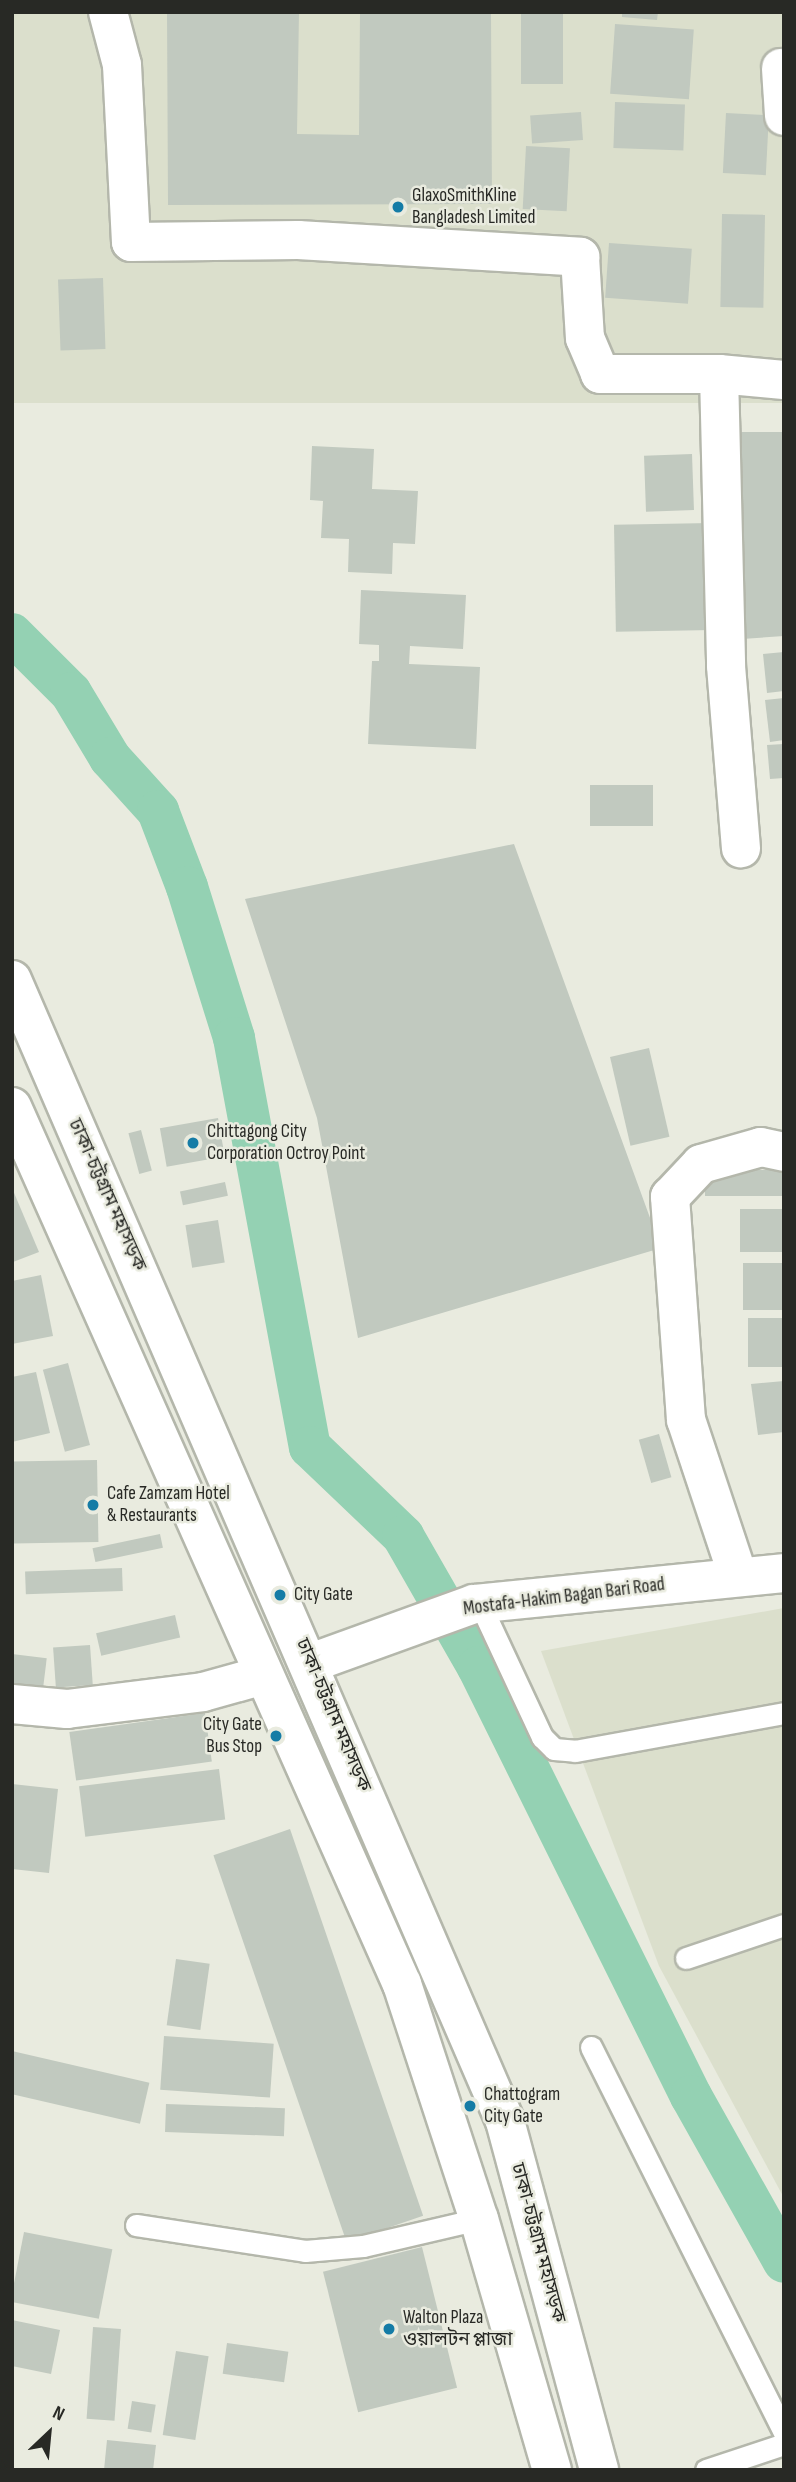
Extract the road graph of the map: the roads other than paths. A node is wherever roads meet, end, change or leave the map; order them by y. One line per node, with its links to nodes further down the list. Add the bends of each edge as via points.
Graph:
1 (108, 12): 4 (main road, via 122,65 131,242 298,240 580,257 586,338 600,374)
2 (781, 68): 3 (main road)
3 (784, 116)
4 (719, 374): 5 (main road); 6 (main road, via 726,666)
5 (784, 380)
6 (741, 848)
7 (12, 979): 13 (main road, ঢাকা-চট্টগ্রাম মহাসড়ক)
8 (12, 1107): 14 (main road)
9 (784, 1152): 11 (main road, via 761,1147 701,1164 670,1197 687,1420)
10 (784, 1573): 11 (main road, Mostafa-Hakim Bagan Bari Road)
11 (738, 1576): 12 (main road, Mostafa-Hakim Bagan Bari Road)
12 (477, 1604): 13 (main road, Mostafa-Hakim Bagan Bari Road); 16 (lane, via 542,1737 554,1749 575,1751)
13 (311, 1663): 25 (main road, ঢাকা-চট্টগ্রাম মহাসড়ক, via 505,2121)
14 (264, 1675): 15 (main road, via 203,1692 67,1709); 20 (main road, via 402,1984)
15 (12, 1704)
16 (784, 1713)
17 (784, 1925): 18 (lane)
18 (686, 1958)
19 (591, 2047): 22 (lane)
20 (479, 2219): 21 (lane, via 363,2246 305,2251); 24 (main road)
21 (136, 2225)
22 (784, 2432)
23 (784, 2444): 26 (lane)
24 (552, 2470)
25 (599, 2470)
26 (706, 2470)

